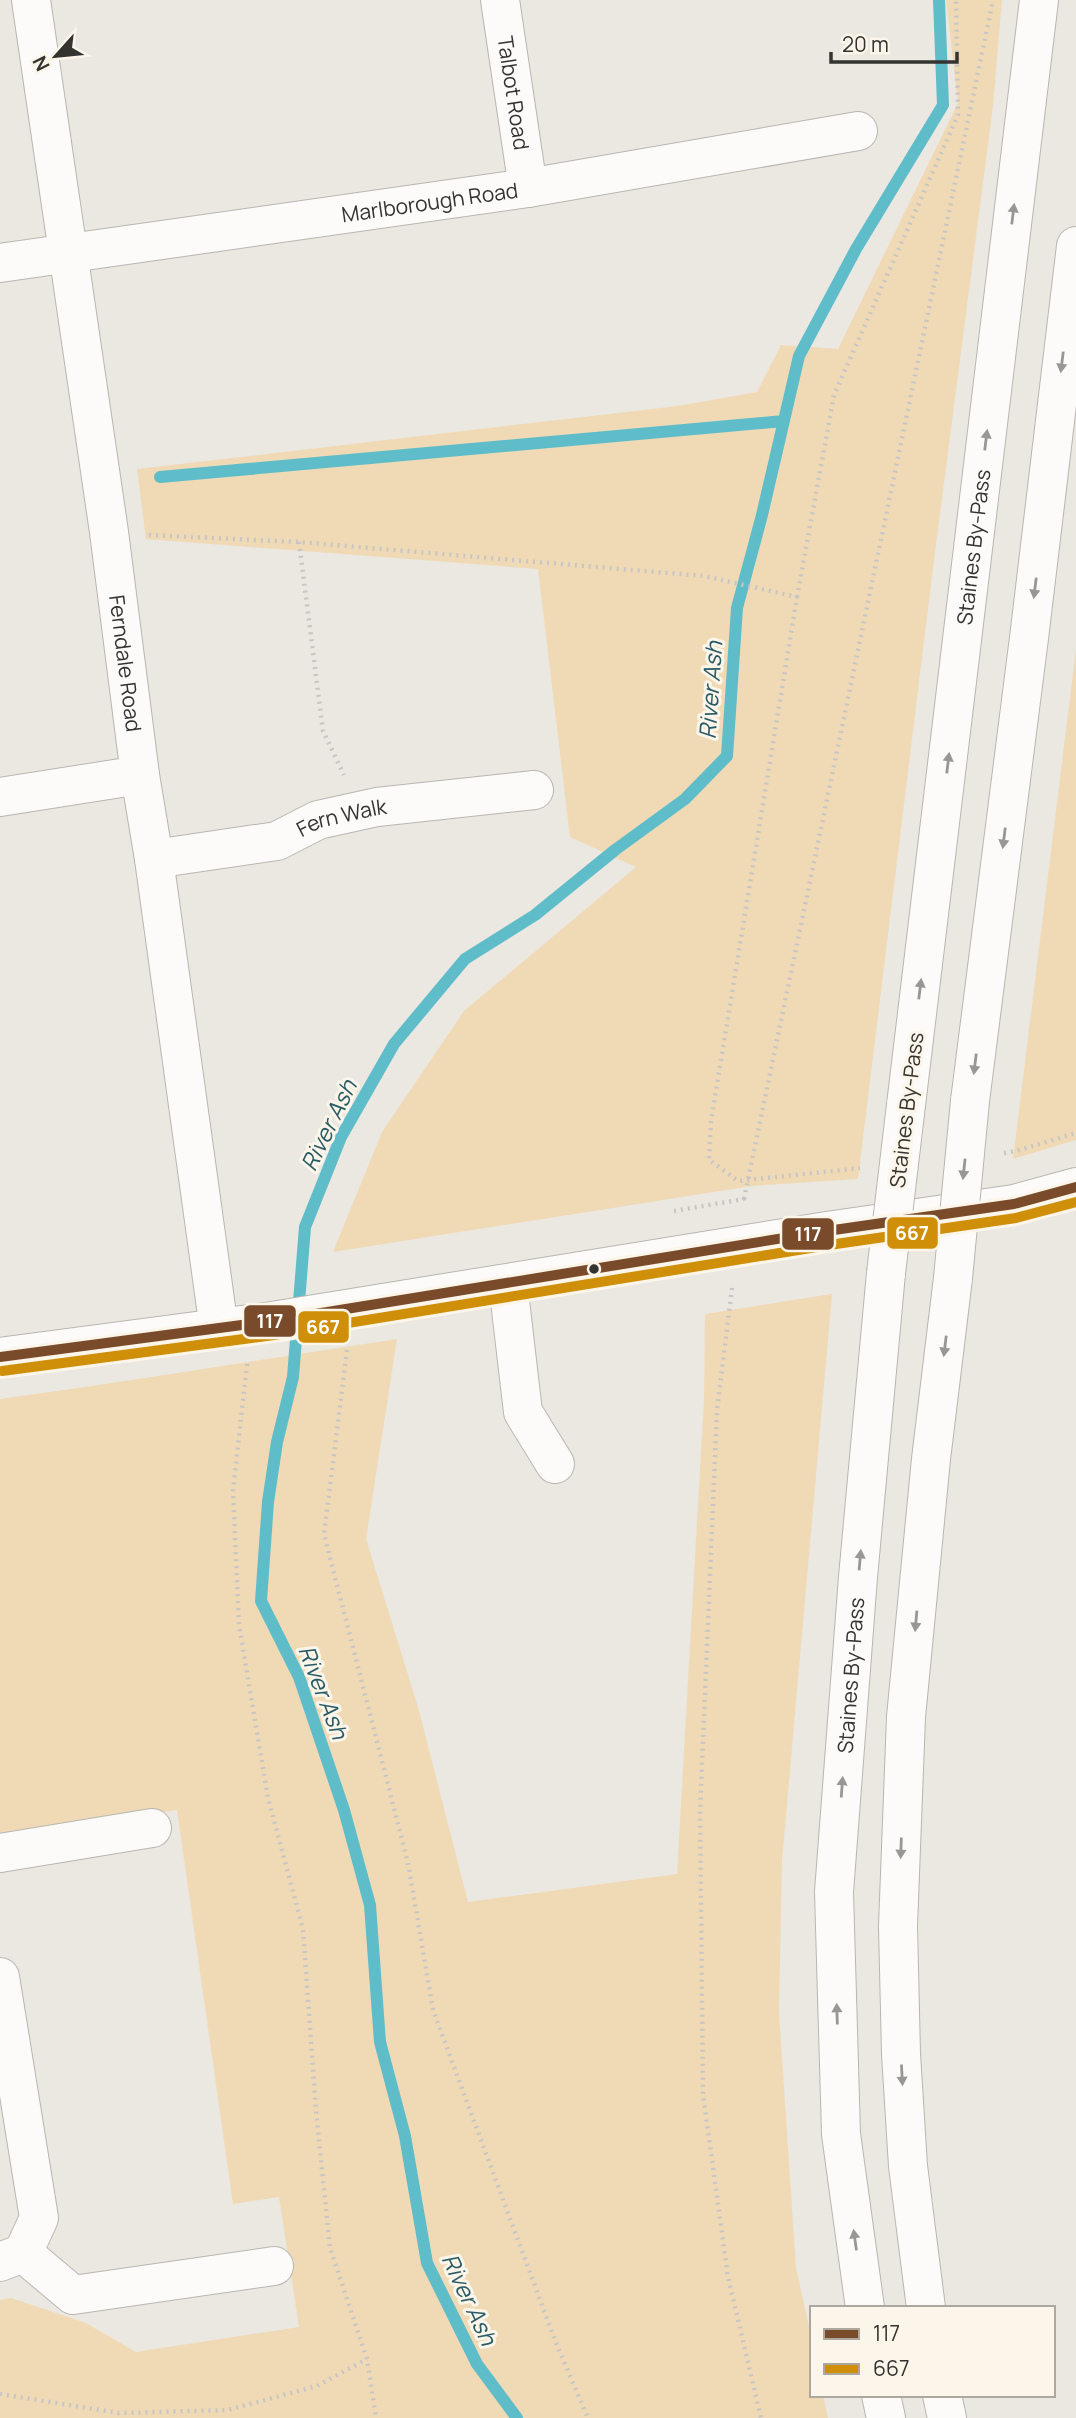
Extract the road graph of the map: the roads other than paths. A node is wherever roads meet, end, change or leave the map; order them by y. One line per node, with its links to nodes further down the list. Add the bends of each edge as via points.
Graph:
1 (31, 0): 7 (main road, Ferndale Road)
2 (500, 0): 5 (main road, Talbot Road)
3 (1039, 0): 23 (main road, Staines By-Pass, one-way to 3, bridge, via 841,2134 834,1892 886,1273)
4 (858, 131): 5 (main road, Marlborough Road)
5 (528, 188): 7 (main road, Marlborough Road)
6 (1076, 246): 24 (main road, one-way to 24, bridge, via 970,1101 906,1717 898,1926 901,2054 908,2166)
7 (68, 253): 8 (main road, Marlborough Road); 9 (main road, Ferndale Road)
8 (0, 263)
9 (140, 775): 11 (main road); 12 (main road, Ferndale Road)
10 (534, 790): 12 (main road, Fern Walk, via 377,807 318,820 277,841)
11 (0, 797)
12 (154, 859): 15 (main road, Ferndale Road)
13 (1076, 1187): 14 (main road, via 1014,1205)
14 (508, 1284): 15 (main road); 17 (main road, via 523,1412)
15 (245, 1325): 16 (main road)
16 (0, 1357)
17 (555, 1464)
18 (152, 1828): 19 (main road)
19 (0, 1853)
20 (0, 1977): 21 (main road, via 39,2218)
21 (11, 2258): 22 (main road, via 73,2295)
22 (274, 2266)
23 (865, 2306)
24 (926, 2306)
25 (881, 2397): 27 (main road)
26 (942, 2397): 28 (main road)
27 (886, 2418)
28 (947, 2418)

